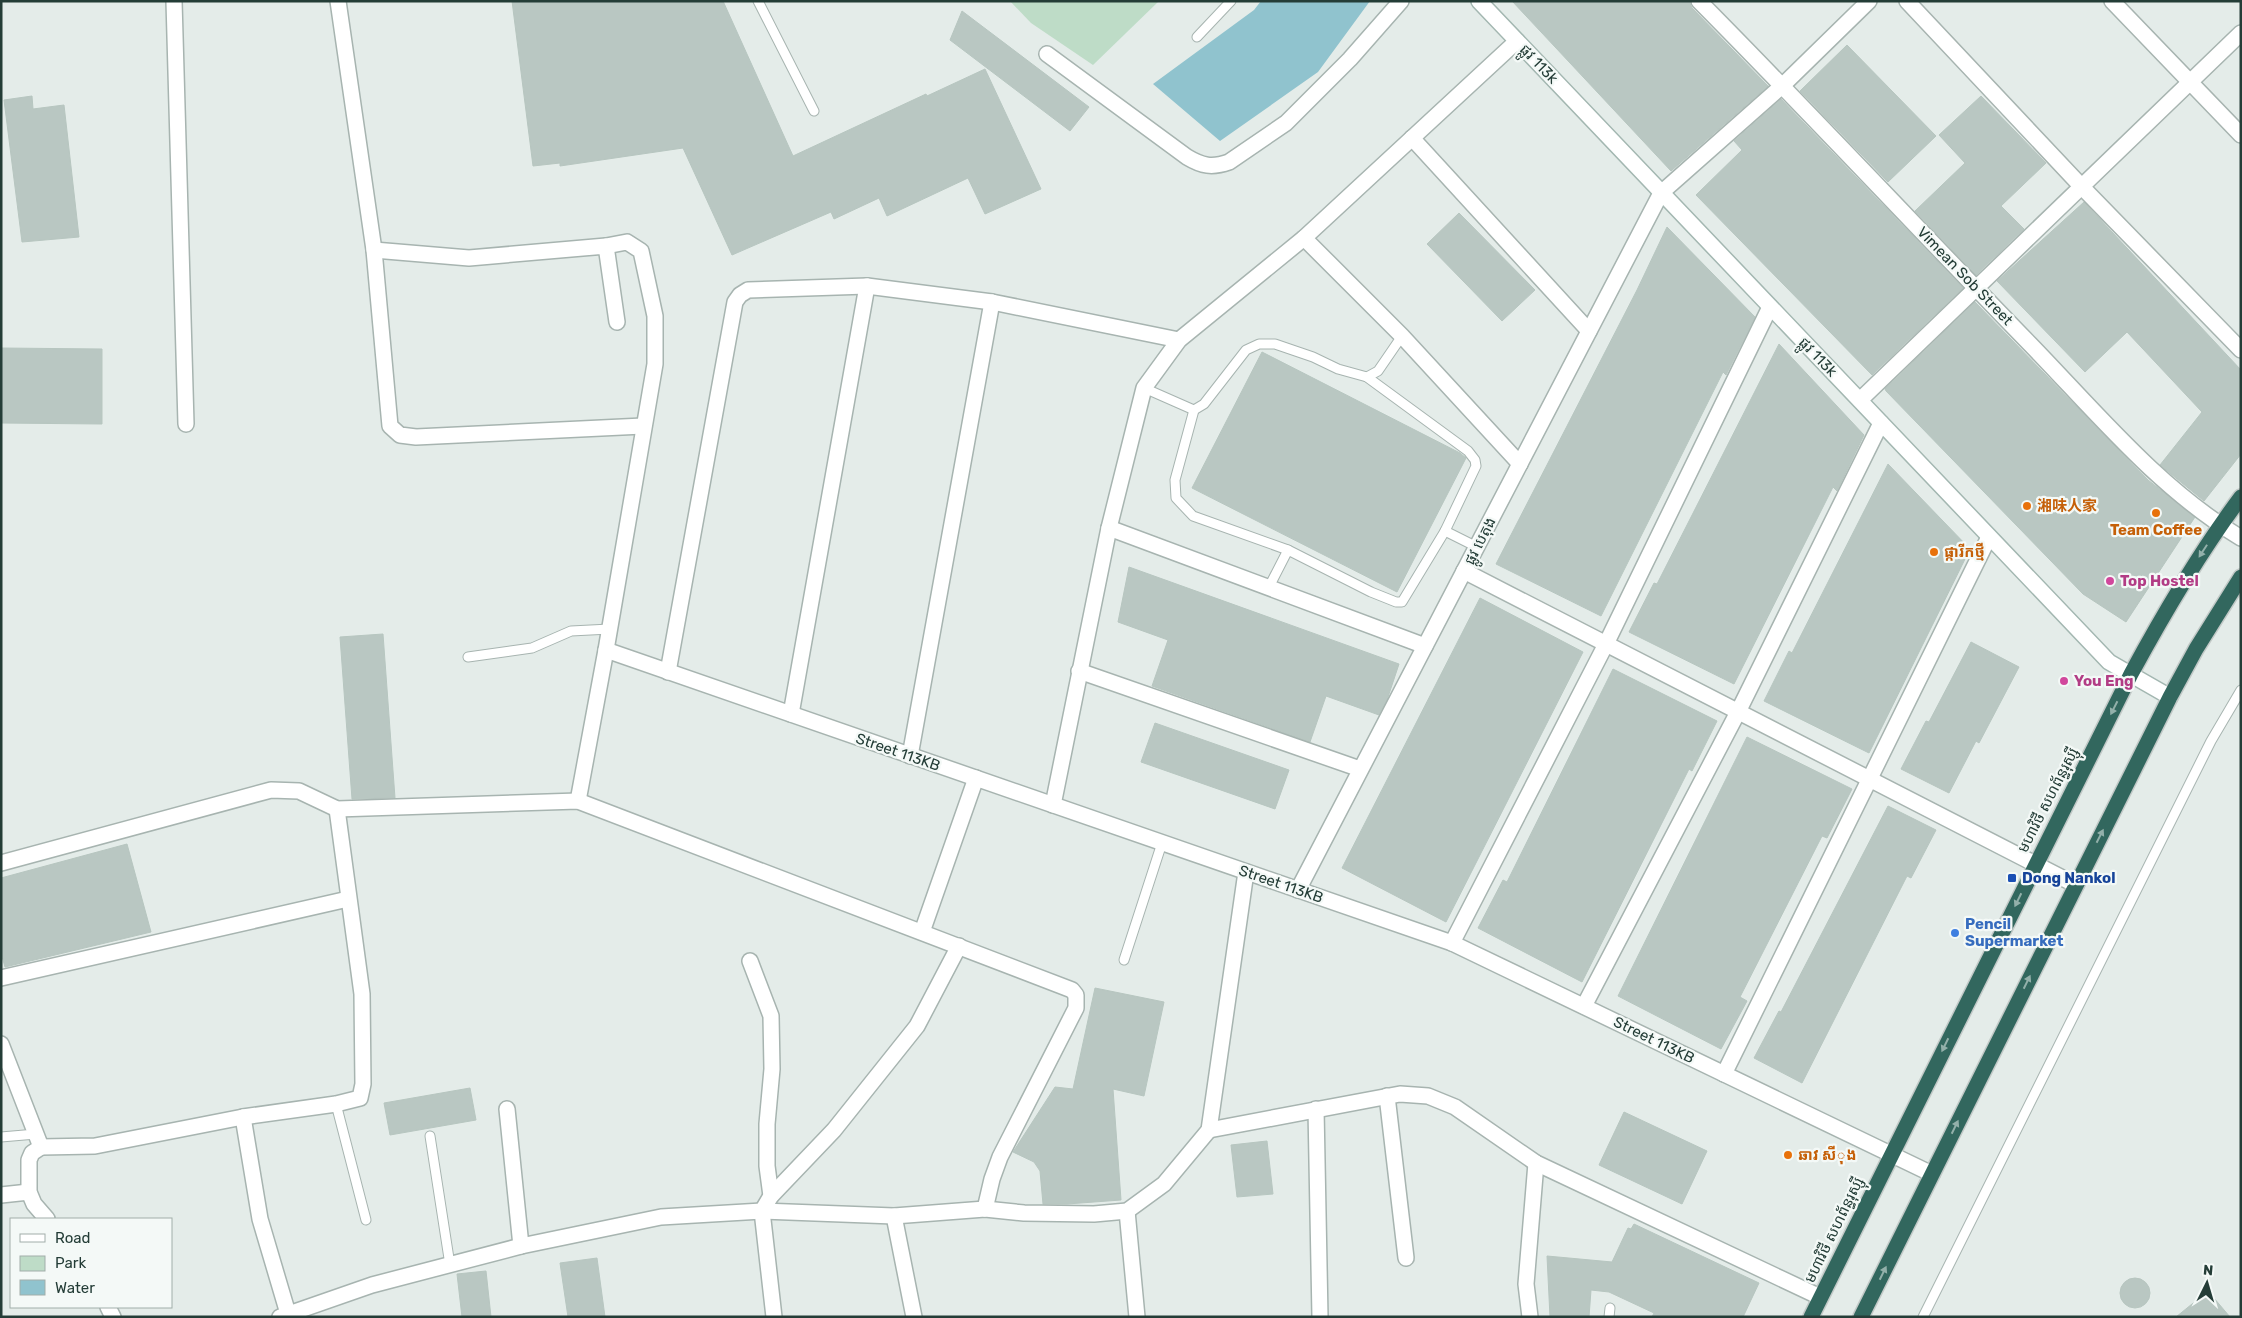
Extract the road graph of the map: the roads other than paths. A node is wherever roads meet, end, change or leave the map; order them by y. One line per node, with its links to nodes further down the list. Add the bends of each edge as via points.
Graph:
1 (174, 1): 39 (street)
2 (338, 1): 24 (street)
3 (758, 1): 17 (lane)
4 (1231, 1): 12 (lane)
5 (1401, 1): 14 (street, via 1350,59 1286,122 1229,162 1219,165 1201,165 1187,157)
6 (1699, 1): 16 (street, Vimean Sob Street)
7 (1869, 1): 16 (street)
8 (1907, 1): 20 (street)
9 (2112, 1): 15 (street)
10 (1480, 2): 13 (street, ផ្លូវ 113k)
11 (2241, 33): 15 (street)
12 (1197, 37)
13 (1517, 41): 19 (street); 21 (street, ផ្លូវ 113k)
14 (1047, 54)
15 (2190, 82): 18 (street); 20 (street)
16 (1783, 85): 21 (street); 26 (street, Vimean Sob Street)
17 (814, 111)
18 (2241, 135)
19 (1412, 138): 22 (street); 30 (street)
20 (2082, 187): 26 (street); 33 (street)
21 (1661, 193): 28 (street, ផ្លូវ 113k); 30 (street, ផ្លូវ បេតុង)
22 (1304, 238): 31 (street); 32 (street)
23 (606, 246): 24 (street, via 469,258); 29 (street); 40 (street, via 626,242 641,251 645,267 655,316 655,364)
24 (374, 250): 40 (street, via 390,426 400,435 416,437)
25 (868, 286): 27 (street); 59 (street, via 748,290 735,302); 64 (street)
26 (1975, 288): 36 (street); 43 (street, Vimean Sob Street, via 2150,468)
27 (992, 302): 32 (street); 65 (street)
28 (1770, 307): 36 (street, ផ្លូវ 113k); 54 (street)
29 (617, 322)
30 (1589, 332): 41 (street, ផ្លូវ បេតុង)
31 (1402, 336): 34 (lane, via 1378,371); 41 (street)
32 (1179, 340): 35 (street)
33 (2241, 350)
34 (1367, 377): 37 (lane, via 1275,344 1259,344 1246,350 1204,404); 45 (lane, via 1468,451 1475,460 1475,472)
35 (1144, 388): 37 (lane); 44 (street)
36 (1860, 400): 38 (street, ផ្លូវ 113k)
37 (1194, 410): 49 (lane, via 1175,480 1176,498 1194,516)
38 (1881, 423): 46 (street, ផ្លូវ 113k); 63 (street)
39 (186, 424)
40 (643, 426): 53 (street)
41 (1520, 464): 48 (street, ផ្លូវ បេតុង)
42 (2241, 497): 43 (highway, មហាវិថី សហព័ន្ធរុស្ស៊ី)
43 (2219, 526): 47 (street, Vimean Sob Street); 60 (highway, មហាវិថី សហព័ន្ធរុស្ស៊ី, one-way to 60, via 2160,620)
44 (1109, 528): 52 (street); 58 (street)
45 (1445, 531): 48 (lane); 49 (lane, via 1402,602 1371,592)
46 (1989, 537): 60 (street, ផ្លូវ 113k, via 2109,662); 68 (street)
47 (2241, 538)
48 (1477, 547): 50 (street, ផ្លូវ បេតុង)
49 (1288, 550): 52 (lane)
50 (1464, 571): 54 (street); 55 (street, ផ្លូវ បេតុង)
51 (2241, 577): 62 (highway)
52 (1269, 587): 55 (street)
53 (610, 629): 56 (street); 57 (lane, via 570,631 532,648)
54 (1606, 644): 63 (street); 80 (street)
55 (1425, 646): 66 (street, ផ្លូវ បេតុង)
56 (606, 650): 59 (street, Street 113KB); 69 (street)
57 (468, 657)
58 (1079, 671): 66 (street); 70 (street)
59 (668, 672): 64 (street, Street 113KB)
60 (2131, 674): 62 (street, ផ្លូវ 113k); 74 (highway, មហាវិថី សហព័ន្ធរុស្ស៊ី, one-way to 74)
61 (2241, 690): 121 (lane, via 2211,741)
62 (2170, 697): 76 (highway, one-way to 62)
63 (1738, 712): 68 (street); 85 (street)
64 (791, 714): 65 (street, Street 113KB)
65 (910, 756): 67 (street, Street 113KB)
66 (1360, 769): 77 (street, ផ្លូវ បេតុង)
67 (976, 778): 70 (street, Street 113KB); 79 (street)
68 (1870, 779): 74 (street); 87 (street)
69 (578, 801): 71 (street); 79 (street)
70 (1053, 805): 72 (street, Street 113KB)
71 (336, 810): 73 (street, via 299,791 271,790); 78 (street)
72 (1162, 843): 75 (street, Street 113KB); 82 (lane)
73 (1, 862)
74 (2035, 864): 76 (street); 97 (highway, មហាវិថី សហព័ន្ធរុស្ស៊ី, one-way to 97)
75 (1246, 872): 77 (street, Street 113KB); 93 (street)
76 (2076, 885): 99 (highway, one-way to 76)
77 (1298, 890): 80 (street, Street 113KB)
78 (348, 899): 84 (street); 89 (street, via 362,994 363,1084 360,1098)
79 (922, 932): 81 (street)
80 (1452, 943): 85 (street, Street 113KB)
81 (959, 946): 102 (street, via 917,1026 834,1130); 103 (street, via 1072,990 1076,995 1076,1008 1000,1156)
82 (1124, 960)
83 (750, 961): 102 (street, via 772,1016 767,1124)
84 (1, 978)
85 (1584, 1006): 87 (street, Street 113KB)
86 (1, 1044): 96 (street)
87 (1724, 1074): 97 (street, Street 113KB)
88 (1387, 1096): 90 (street); 98 (street, via 1428,1096 1455,1107); 110 (street)
89 (336, 1104): 92 (street); 108 (lane)
90 (1316, 1109): 93 (street); 117 (street)
91 (507, 1110): 109 (street)
92 (243, 1117): 96 (street, via 95,1146); 113 (street, via 260,1219)
93 (1208, 1130): 104 (street, via 1164,1184)
94 (430, 1136): 111 (lane)
95 (1, 1137): 96 (lane)
96 (39, 1140): 100 (street, via 30,1160)
97 (1891, 1155): 99 (street, Street 113KB); 112 (highway, មហាវិថី សហព័ន្ធរុស្ស៊ី)
98 (1536, 1163): 112 (street); 118 (street, via 1526,1284)
99 (1932, 1174): 120 (highway, one-way to 99)
100 (29, 1192): 101 (street); 107 (street)
101 (1, 1195)
102 (771, 1196): 105 (street)
103 (986, 1209): 104 (street, via 1094,1214); 106 (street)
104 (1127, 1210): 116 (street)
105 (762, 1211): 106 (street); 109 (street, via 661,1217); 114 (street)
106 (894, 1216): 115 (street)
107 (46, 1218)
108 (366, 1220)
109 (522, 1246): 111 (street)
110 (1406, 1258)
111 (450, 1265): 113 (street, via 372,1285)
112 (1820, 1297): 119 (highway, មហាវិថី សហព័ន្ធរុស្ស៊ី)
113 (285, 1315)
114 (774, 1317)
115 (914, 1317)
116 (1137, 1317)
117 (1320, 1317)
118 (1530, 1317)
119 (1811, 1317)
120 (1862, 1317)
121 (1923, 1317)

